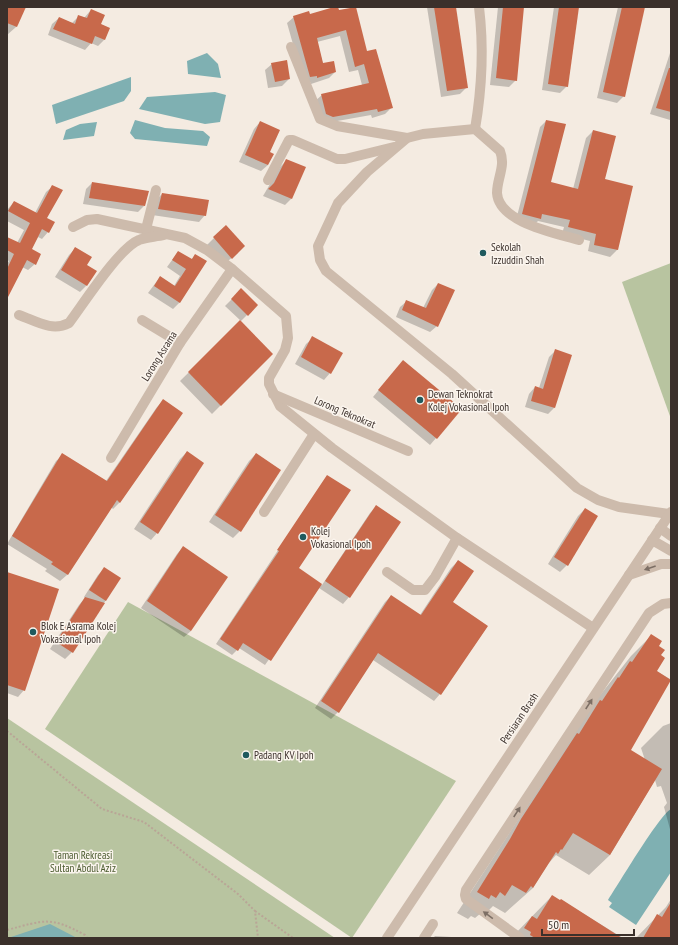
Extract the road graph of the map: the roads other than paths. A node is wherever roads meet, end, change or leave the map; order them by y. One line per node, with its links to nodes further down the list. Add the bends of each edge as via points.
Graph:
1 (479, 7): 3 (street, via 482,87)
2 (291, 47): 4 (street, via 320,119 337,126)
3 (475, 129): 4 (street); 11 (street, via 500,151 503,165 497,193 499,201 508,212 519,221)
4 (407, 138): 5 (street)
5 (397, 146): 6 (street, via 337,159 289,140); 21 (street, via 367,172 338,203 318,246 320,260 326,271 452,374 577,488 598,500 619,507)
6 (268, 180)
7 (156, 190): 9 (street)
8 (72, 227): 9 (street, via 87,220 98,219)
9 (146, 229): 10 (street)
10 (170, 234): 12 (street, via 185,238 207,250); 13 (street, via 133,243 121,254 69,323 62,327 53,328)
11 (579, 240)
12 (232, 269): 15 (street, Lorong Asrama); 16 (street, via 286,316 286,350 269,378)
13 (19, 315)
14 (142, 320): 15 (street)
15 (180, 343): 19 (street, Lorong Asrama)
16 (273, 394): 17 (street, via 280,406); 18 (street, Lorong Teknokrat)
17 (314, 434): 20 (street); 24 (street)
18 (408, 451)
19 (110, 458)
20 (264, 512)
21 (670, 513): 22 (street, Persiaran Brash)
22 (660, 528): 23 (street); 25 (street, Persiaran Brash)
23 (671, 536)
24 (457, 538): 28 (street, via 425,590 413,590); 31 (street)
25 (652, 540): 26 (street); 29 (street, Persiaran Brash)
26 (671, 551)
27 (671, 564): 29 (street, one-way to 29, via 661,564)
28 (387, 572)
29 (629, 575): 31 (street, Persiaran Brash)
30 (671, 603): 35 (street, one-way to 30, via 466,900 466,890 649,613 663,604)
31 (593, 628): 33 (street, Persiaran Brash)
32 (433, 924): 34 (street)
33 (387, 938)
34 (424, 938)
35 (520, 938)

